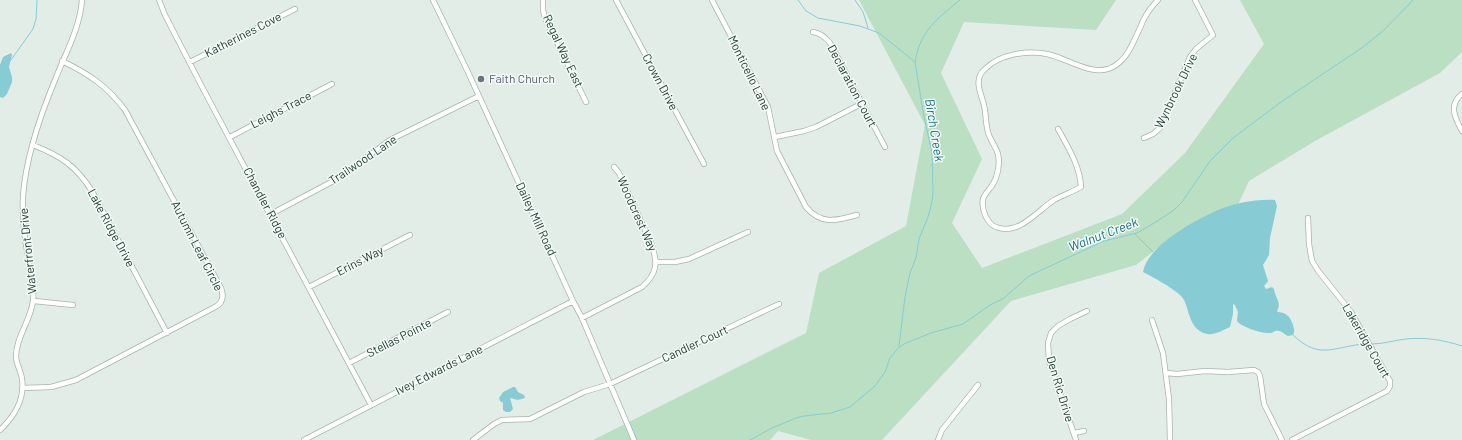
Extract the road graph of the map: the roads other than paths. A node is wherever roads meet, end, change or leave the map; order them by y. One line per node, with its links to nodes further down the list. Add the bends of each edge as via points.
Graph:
1 (82, 0): 11 (street, Waterfront Drive, via 78,22)
2 (159, 0): 12 (street, Chandler Ridge)
3 (433, 0): 15 (street, Dailey Mill Road)
4 (543, 0): 16 (street, Regal Way East, via 545,18)
5 (616, 0): 25 (street, Crown Drive)
6 (712, 0): 21 (street, Monticello Lane, via 768,107)
7 (1158, 0): 18 (street, via 1149,10 1125,58 1114,67 1092,70 1035,52 1005,57 983,70 978,80 979,90 988,133 998,154 997,174 983,206 987,218 995,227 1003,229 1023,224 1054,200 1081,187 1081,178 1074,160)
8 (1195, 0): 22 (street, Wynbrook Drive, via 1213,35 1190,57 1160,128)
9 (295, 9): 12 (street, Katherines Cove)
10 (813, 32): 17 (street, Declaration Court, via 822,35 830,43)
11 (62, 61): 23 (street, Waterfront Drive, via 44,107); 42 (street, Autumn Leaf Circle, via 93,77 125,110 222,290 222,299 218,305)
12 (190, 62): 20 (street, Chandler Ridge)
13 (332, 84): 20 (street, Leighs Trace)
14 (1462, 94): 19 (street, via 1457,98 1453,108)
15 (479, 96): 27 (street, Trailwood Lane, via 390,140 339,178); 35 (street, Dailey Mill Road)
16 (586, 102)
17 (861, 104): 21 (street, via 816,127); 24 (street, Declaration Court)
18 (1058, 129)
19 (1462, 131)
20 (230, 137): 27 (street, Chandler Ridge)
21 (775, 137): 28 (street, Monticello Lane, via 777,151 784,166 811,213 833,220 843,220)
22 (1144, 138)
23 (33, 146): 34 (street, Waterfront Drive, via 26,177 23,209); 42 (street, Lake Ridge Drive, via 64,160 82,177 92,191)
24 (884, 147)
25 (704, 164)
26 (614, 167): 32 (street, Woodcrest Way, via 651,243)
27 (271, 214): 33 (street, Chandler Ridge)
28 (857, 215)
29 (1308, 218): 59 (street, Lakeridge Court, via 1312,261 1351,312 1390,381 1390,386 1387,391)
30 (748, 232): 32 (street, via 689,259)
31 (410, 235): 33 (street, Erins Way)
32 (656, 262): 40 (street, Woodcrest Way, via 653,275 642,287)
33 (309, 288): 43 (street, Chandler Ridge)
34 (34, 301): 37 (street); 47 (street, Waterfront Drive, via 17,352)
35 (573, 301): 40 (street, Dailey Mill Road); 48 (street, Ivey Edwards Lane)
36 (779, 304): 45 (street, Candler Court)
37 (73, 305)
38 (1087, 311): 51 (street, Den Ric Drive, via 1058,326 1051,333 1048,343 1049,361)
39 (448, 312): 43 (street, Stellas Pointe)
40 (582, 318): 45 (street, Dailey Mill Road)
41 (1152, 320): 44 (street, via 1161,346)
42 (167, 333): 47 (street, Autumn Leaf Circle, via 76,380 51,388)
43 (349, 364): 48 (street, Chandler Ridge)
44 (1166, 373): 57 (street); 58 (street, via 1254,370 1258,372 1264,404)
45 (610, 384): 53 (street, Candler Court, via 584,392 530,419 502,420); 54 (street, Dailey Mill Road)
46 (978, 385): 55 (street, via 942,430)
47 (22, 388): 49 (street, Waterfront Drive, via 15,412)
48 (371, 405): 52 (street, Ivey Edwards Lane)
49 (0, 430)
50 (1084, 431): 51 (street)
51 (1074, 433): 56 (street, Den Ric Drive)
52 (304, 440)
53 (473, 440)
54 (634, 440)
55 (938, 440)
56 (1076, 440)
57 (1170, 440)
58 (1282, 440)
59 (1292, 440)

